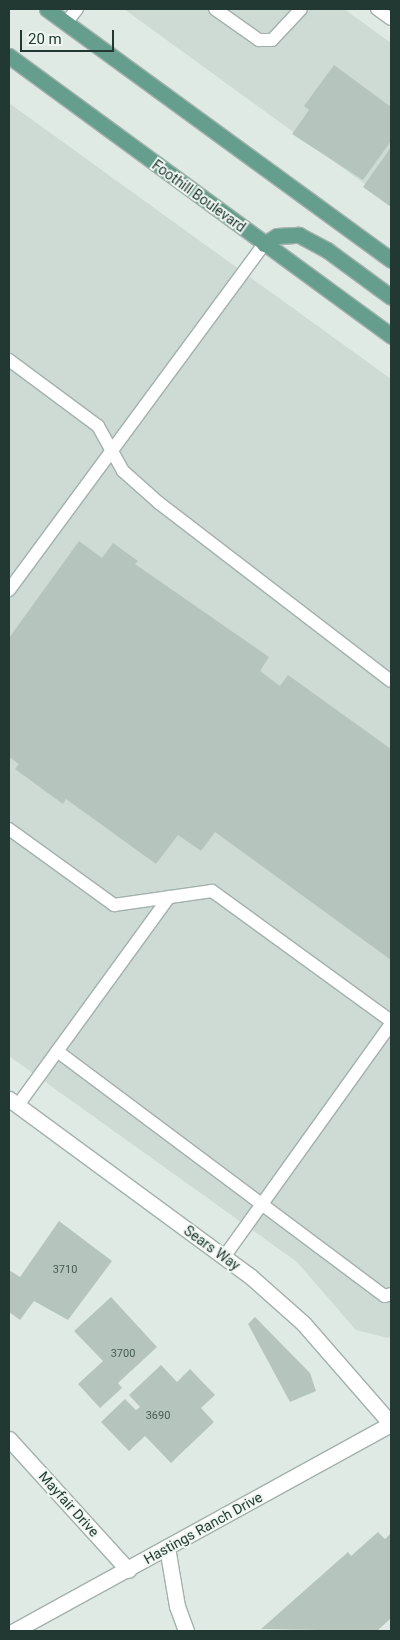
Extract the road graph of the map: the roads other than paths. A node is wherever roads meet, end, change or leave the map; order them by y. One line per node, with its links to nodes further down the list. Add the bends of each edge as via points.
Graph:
1 (47, 9): 7 (main road)
2 (77, 9): 7 (lane)
3 (215, 9): 4 (lane, via 259,40 272,40)
4 (301, 9)
5 (377, 9): 6 (lane)
6 (391, 19)
7 (66, 23): 10 (main road)
8 (9, 56): 9 (main road, Foothill Boulevard)
9 (264, 244): 11 (main road, via 277,236 299,235 327,250); 12 (main road, Foothill Boulevard); 14 (lane)
10 (391, 260)
11 (391, 296)
12 (391, 336)
13 (9, 360): 14 (lane, via 98,426)
14 (110, 448): 15 (lane); 16 (lane, via 123,471 159,503)
15 (9, 590)
16 (391, 681)
17 (9, 829): 18 (lane, via 114,905)
18 (169, 897): 19 (lane, via 212,891); 20 (lane)
19 (391, 1023): 22 (lane)
20 (57, 1052): 21 (lane); 22 (lane)
21 (13, 1102): 23 (street, Sears Way)
22 (263, 1203): 23 (lane); 24 (lane, via 386,1296)
23 (224, 1257): 25 (street, Sears Way, via 303,1323)
24 (391, 1294)
25 (391, 1424): 27 (street, Hastings Ranch Drive)
26 (9, 1439): 28 (street, Mayfair Drive)
27 (167, 1547): 28 (street, Hastings Ranch Drive); 30 (street, via 177,1606)
28 (128, 1570): 29 (street, Hastings Ranch Drive)
29 (14, 1631)
30 (186, 1631)

